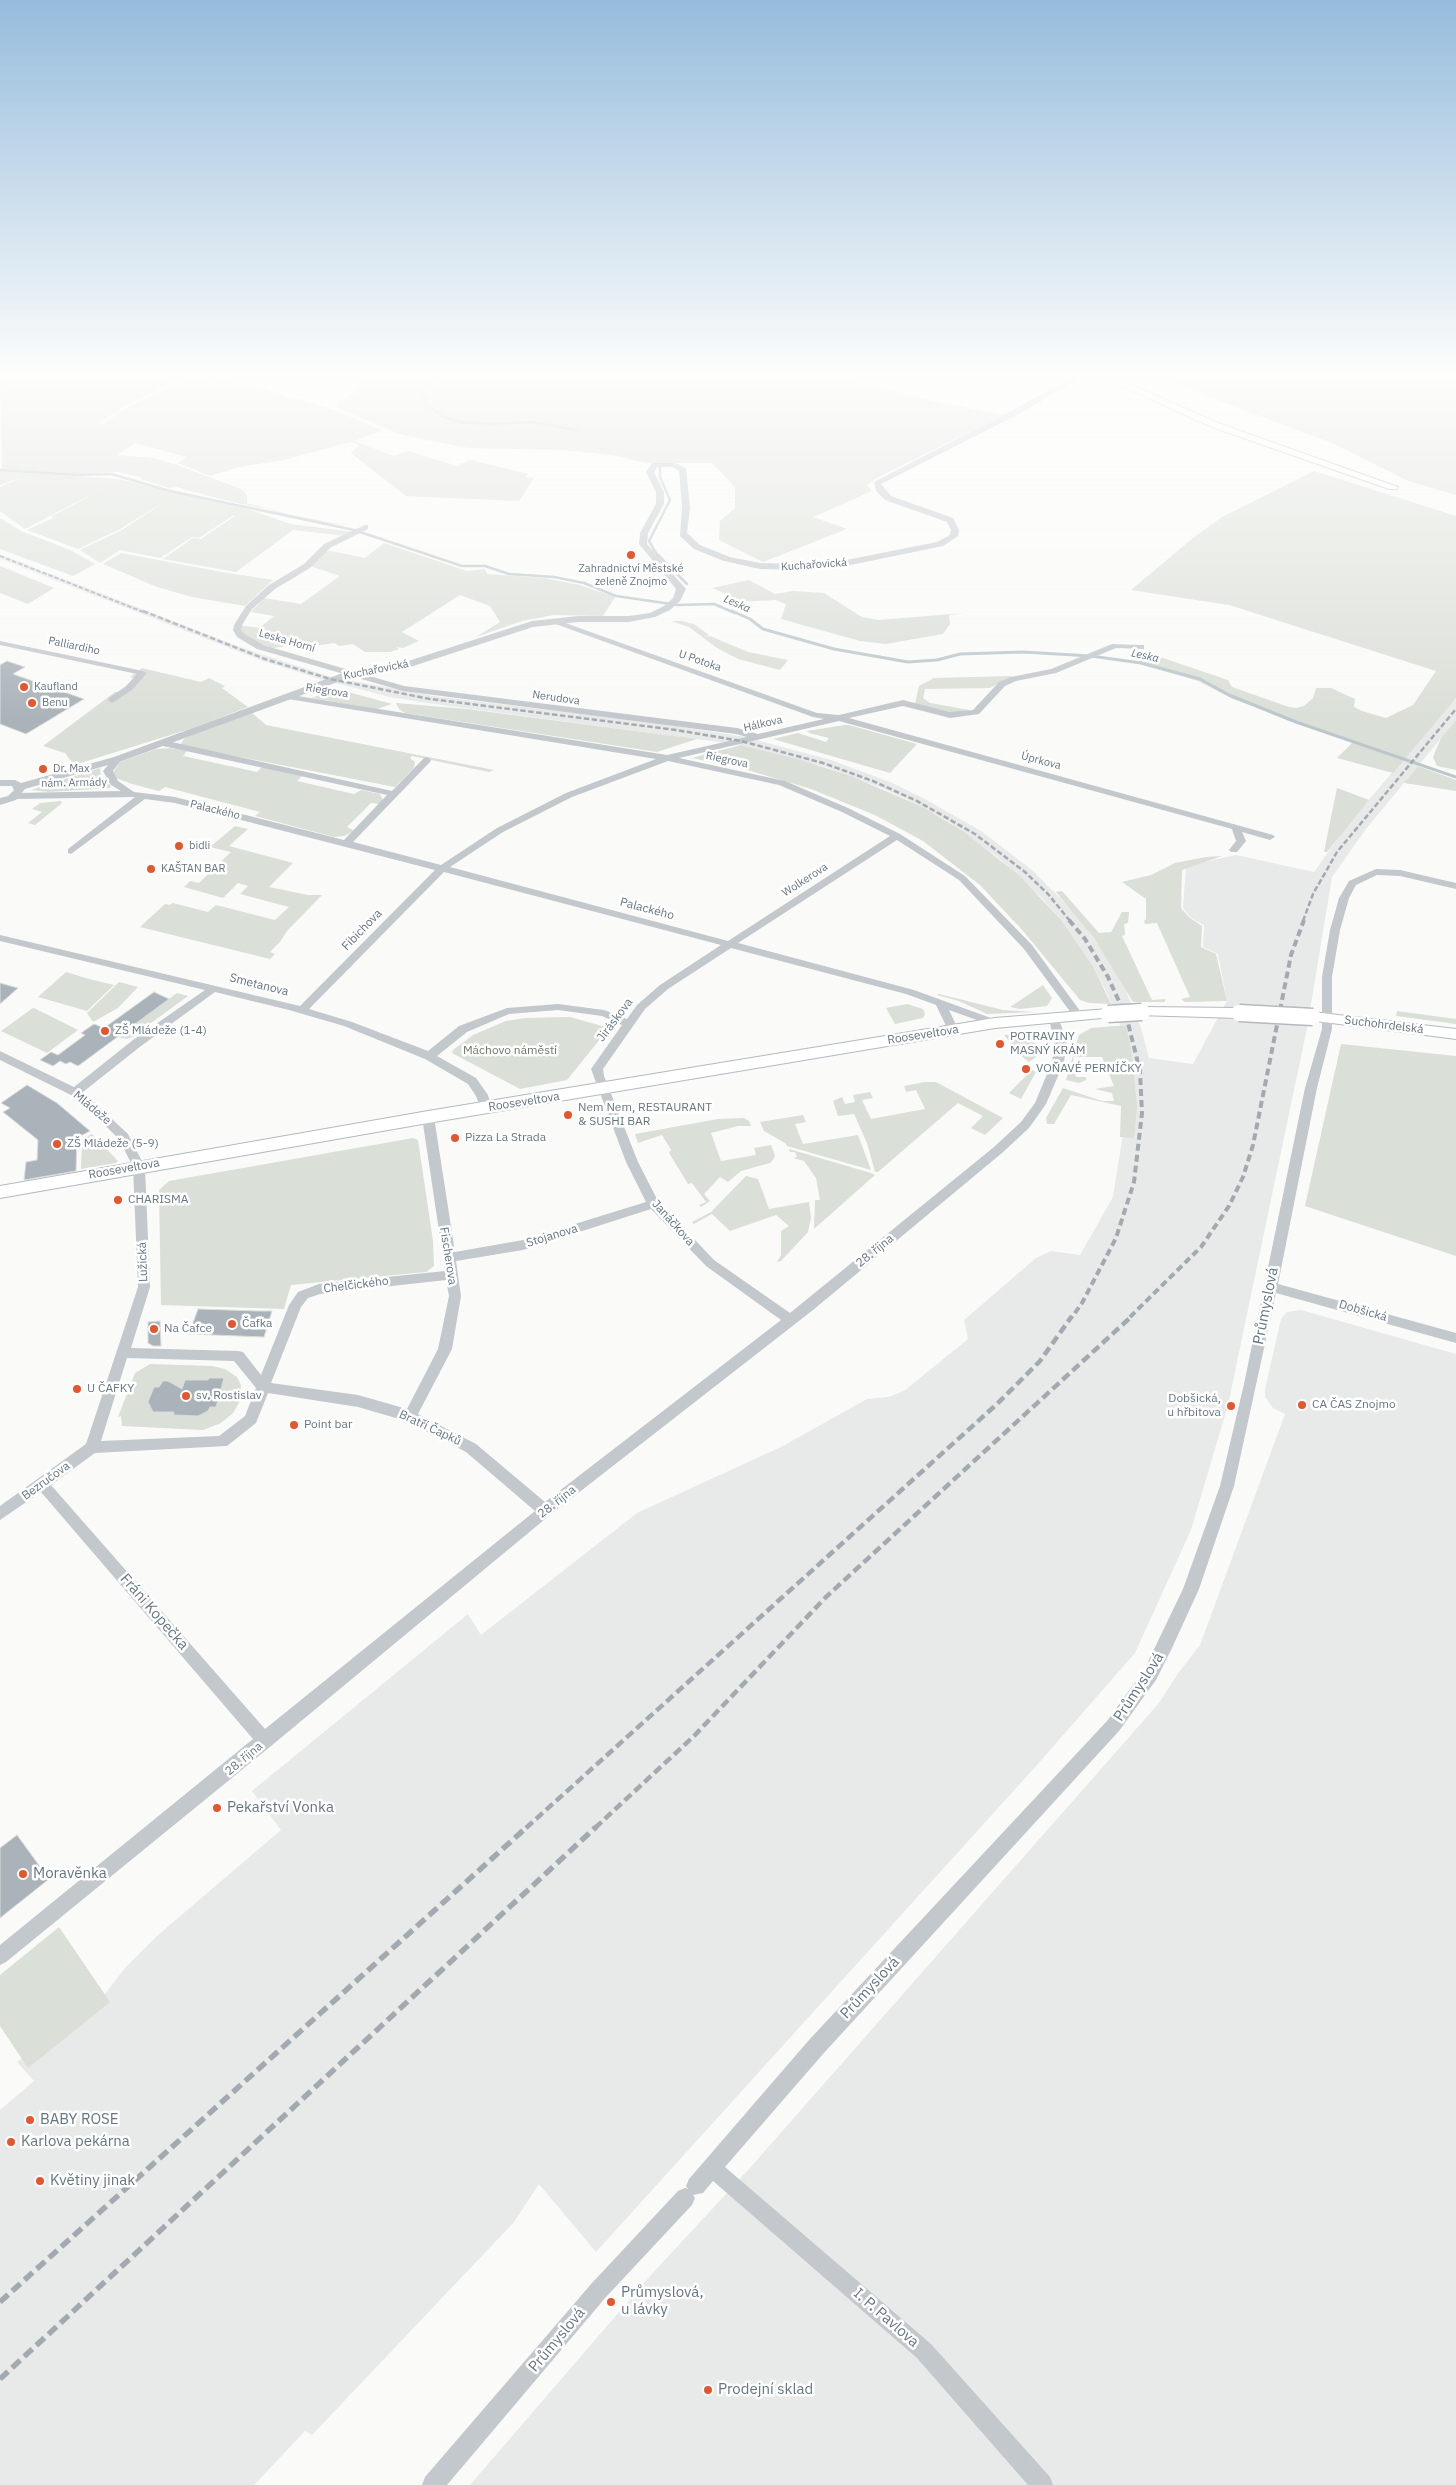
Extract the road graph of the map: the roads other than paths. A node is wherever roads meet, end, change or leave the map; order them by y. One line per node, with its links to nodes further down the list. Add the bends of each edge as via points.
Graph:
1 (658, 489): 5 (street, Kuchařovická, via 660,504 644,533 643,544 681,589 677,599 652,615)
2 (684, 489): 3 (street, Kuchařovická, via 686,507 683,534 697,547 727,559 760,566 801,568 841,564 940,544 954,536 950,520 888,498)
3 (879, 489)
4 (361, 530): 8 (street, Leska Horní, via 327,546 307,566 272,587 249,608 237,630 246,640 260,647)
5 (554, 622): 8 (street, Kuchařovická, via 532,624 400,667); 11 (street, U Potoka, via 816,715)
6 (0, 642): 10 (street, Palliardiho, via 143,673)
7 (1141, 647): 11 (street, Hálkova, via 1115,646 1053,671 1014,679 1002,684 976,712 950,715 903,703)
8 (352, 673): 9 (street, Kuchařovická); 12 (street, Nerudova, via 403,688)
9 (288, 696): 13 (street, Kuchařovická); 14 (street, Riegrova)
10 (112, 700)
11 (839, 718): 12 (street, Hálkova); 23 (street, Úprkova)
12 (758, 736): 14 (street, Hálkova)
13 (162, 744): 15 (street, Kuchařovická); 20 (street)
14 (667, 758): 24 (street, Riegrova, via 782,783); 29 (street, Hálkova, via 569,795 500,830)
15 (118, 759): 18 (street, Kuchařovická); 19 (street, via 108,771 114,783)
16 (427, 760): 20 (street)
17 (0, 783): 18 (street, via 14,784)
18 (18, 791): 19 (street, nám. Armády); 22 (street, Kuchařovická)
19 (132, 794): 21 (street, Palackého)
20 (393, 794): 26 (street)
21 (144, 795): 26 (street, Palackého); 28 (street)
22 (0, 802)
23 (1236, 828): 25 (street, Úprkova); 27 (street, via 1241,841)
24 (897, 836): 32 (street, Wolkerova); 37 (street, Riegrova, via 962,878 1028,947)
25 (1270, 837)
26 (346, 843): 29 (street, Palackého)
27 (1234, 850)
28 (71, 851)
29 (441, 869): 32 (street, Palackého); 35 (street, Fibichova)
30 (1456, 886): 39 (street, Průmyslová, via 1388,871 1355,880 1347,890 1339,915)
31 (0, 938): 33 (street, Smetanova)
32 (727, 945): 34 (street, Palackého); 41 (street, Jiráskova, via 664,987 641,1006)
33 (213, 988): 35 (street, Smetanova); 47 (street)
34 (940, 1002): 40 (street, Palackého); 42 (street)
35 (302, 1010): 45 (street, Smetanova, via 365,1030)
36 (1239, 1013): 37 (main road, Rooseveltova, bridge); 39 (main road, Suchohrdelská, bridge)
37 (1078, 1015): 38 (main road, Rooseveltova)
38 (1053, 1017): 40 (main road, Rooseveltova); 56 (street, 28. října, via 1061,1041 1058,1062 1040,1104 1025,1124 991,1156)
39 (1320, 1018): 43 (main road, Suchohrdelská); 55 (street, Průmyslová, via 1328,1029 1311,1088)
40 (995, 1023): 42 (main road, Rooseveltova)
41 (629, 1024): 45 (street, via 604,1013 558,1006 507,1011 463,1029); 46 (street, Jiráskova, via 598,1068)
42 (954, 1031): 46 (main road, Rooseveltova)
43 (1456, 1034)
44 (0, 1055): 47 (street, Mládeže)
45 (428, 1056): 48 (street, Smetanova, via 472,1082 482,1095)
46 (604, 1089): 48 (main road, Rooseveltova); 52 (street, Janáčkova, via 632,1162)
47 (75, 1092): 50 (street, Mládeže, via 124,1137)
48 (486, 1109): 49 (main road, Rooseveltova)
49 (428, 1117): 50 (main road, Rooseveltova); 53 (street, Fischerova)
50 (139, 1167): 51 (main road, Rooseveltova); 58 (street, Lužická, via 144,1287)
51 (0, 1192)
52 (653, 1204): 53 (street, Stojanova, via 523,1245); 56 (street, Janáčkova, via 710,1263)
53 (448, 1258): 54 (street, Fischerova)
54 (450, 1275): 59 (street, Chelčického, via 319,1289 304,1294 295,1305); 60 (street, Fischerova, via 455,1296 445,1349)
55 (1270, 1287): 57 (street, Dobšická); 67 (street, Průmyslová, via 1227,1486 1191,1589 1150,1675 1113,1726 816,2047)
56 (790, 1320): 63 (street, 28. října)
57 (1456, 1338)
58 (122, 1353): 59 (street, via 238,1356); 61 (street, Lužická)
59 (263, 1387): 60 (street, Bratří Čapků, via 358,1401); 61 (street, Chelčického, via 251,1419 222,1442)
60 (410, 1416): 63 (street, Bratří Čapků, via 471,1448)
61 (92, 1447): 62 (street, Bezručova)
62 (42, 1484): 64 (street, Bezručova); 65 (street, Fráni Kopečka)
63 (545, 1511): 65 (street, 28. října)
64 (0, 1514)
65 (265, 1741): 66 (street, 28. října)
66 (0, 1956)
67 (712, 2168): 68 (street, Průmyslová, via 599,2290); 69 (street, I. P. Pavlova, via 924,2351)
68 (433, 2485)
69 (1042, 2485)

